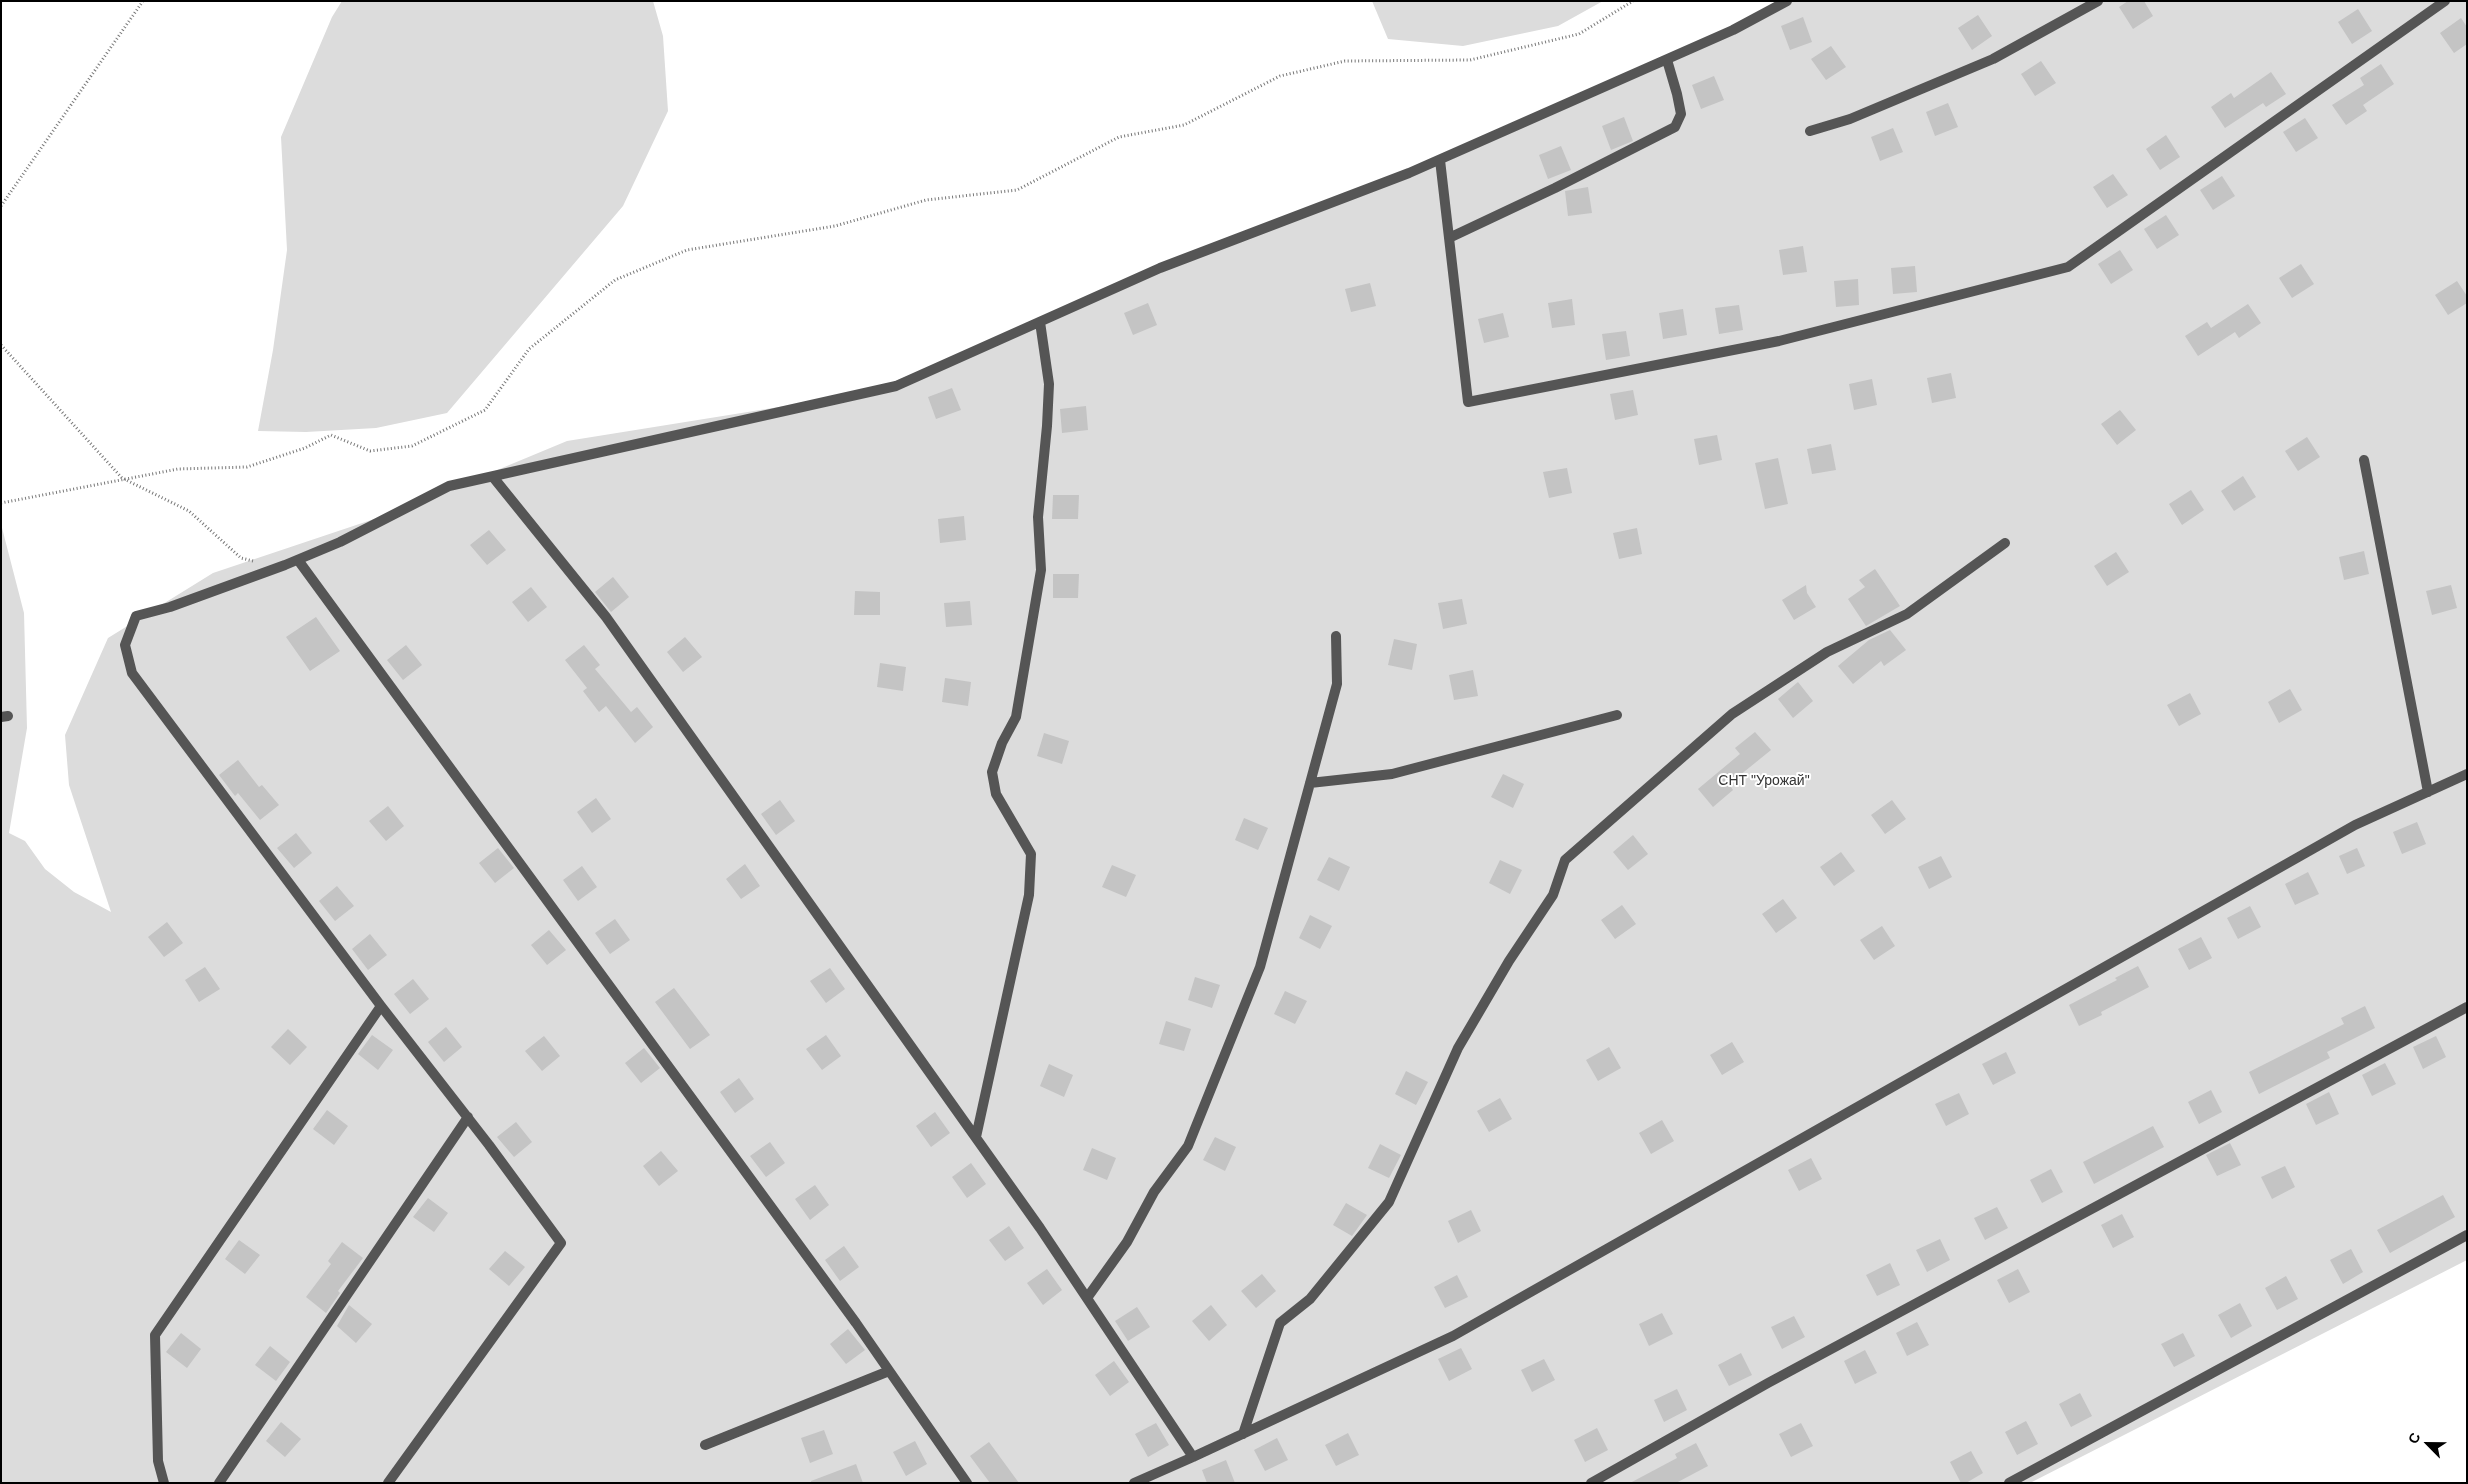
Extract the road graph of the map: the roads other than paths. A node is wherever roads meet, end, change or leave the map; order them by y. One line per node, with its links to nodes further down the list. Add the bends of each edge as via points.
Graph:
1 (1787, 1): 4 (lane)
2 (2098, 1): 5 (lane, via 1993,59 1850,119)
3 (2445, 1): 7 (lane, via 2068,267 1779,341 1468,402)
4 (1667, 60): 6 (lane); 7 (lane, via 1681,114 1676,128)
5 (1810, 131)
6 (1440, 160): 7 (lane); 8 (lane, via 1160,268)
7 (1449, 238)
8 (1040, 322): 10 (lane, via 896,386); 21 (lane, via 1049,384 1038,516 1041,570 1016,717 992,772 996,794 1031,854 1029,895)
9 (2364, 460): 17 (lane)
10 (493, 477): 12 (lane, via 449,486); 21 (lane, via 606,617)
11 (2005, 543): 25 (lane, via 1908,614 1827,652 1732,714 1565,860 1553,895 1509,961 1458,1048 1389,1202 1310,1299 1280,1323)
12 (298, 560): 18 (lane, via 136,616 126,645 132,672); 24 (lane)
13 (1336, 636): 16 (lane, via 1337,684)
14 (1617, 715): 16 (lane, via 1392,774)
15 (2467, 774): 17 (lane)
16 (1310, 783): 23 (lane, via 1260,967 1188,1146 1154,1192 1127,1242)
17 (2428, 792): 25 (lane, via 2355,824 1453,1336)
18 (380, 1006): 20 (lane); 28 (lane, via 155,1335 158,1461)
19 (2467, 1007): 33 (lane, via 1768,1383)
20 (468, 1117): 29 (lane); 30 (lane, via 561,1243)
21 (976, 1137): 23 (lane)
22 (2467, 1235): 34 (lane)
23 (1087, 1298): 27 (lane)
24 (890, 1371): 26 (lane); 31 (lane)
25 (1243, 1434): 27 (lane)
26 (705, 1445)
27 (1193, 1457): 32 (lane)
28 (164, 1483)
29 (219, 1483)
30 (388, 1483)
31 (967, 1483)
32 (1134, 1483)
33 (1591, 1483)
34 (2009, 1483)

